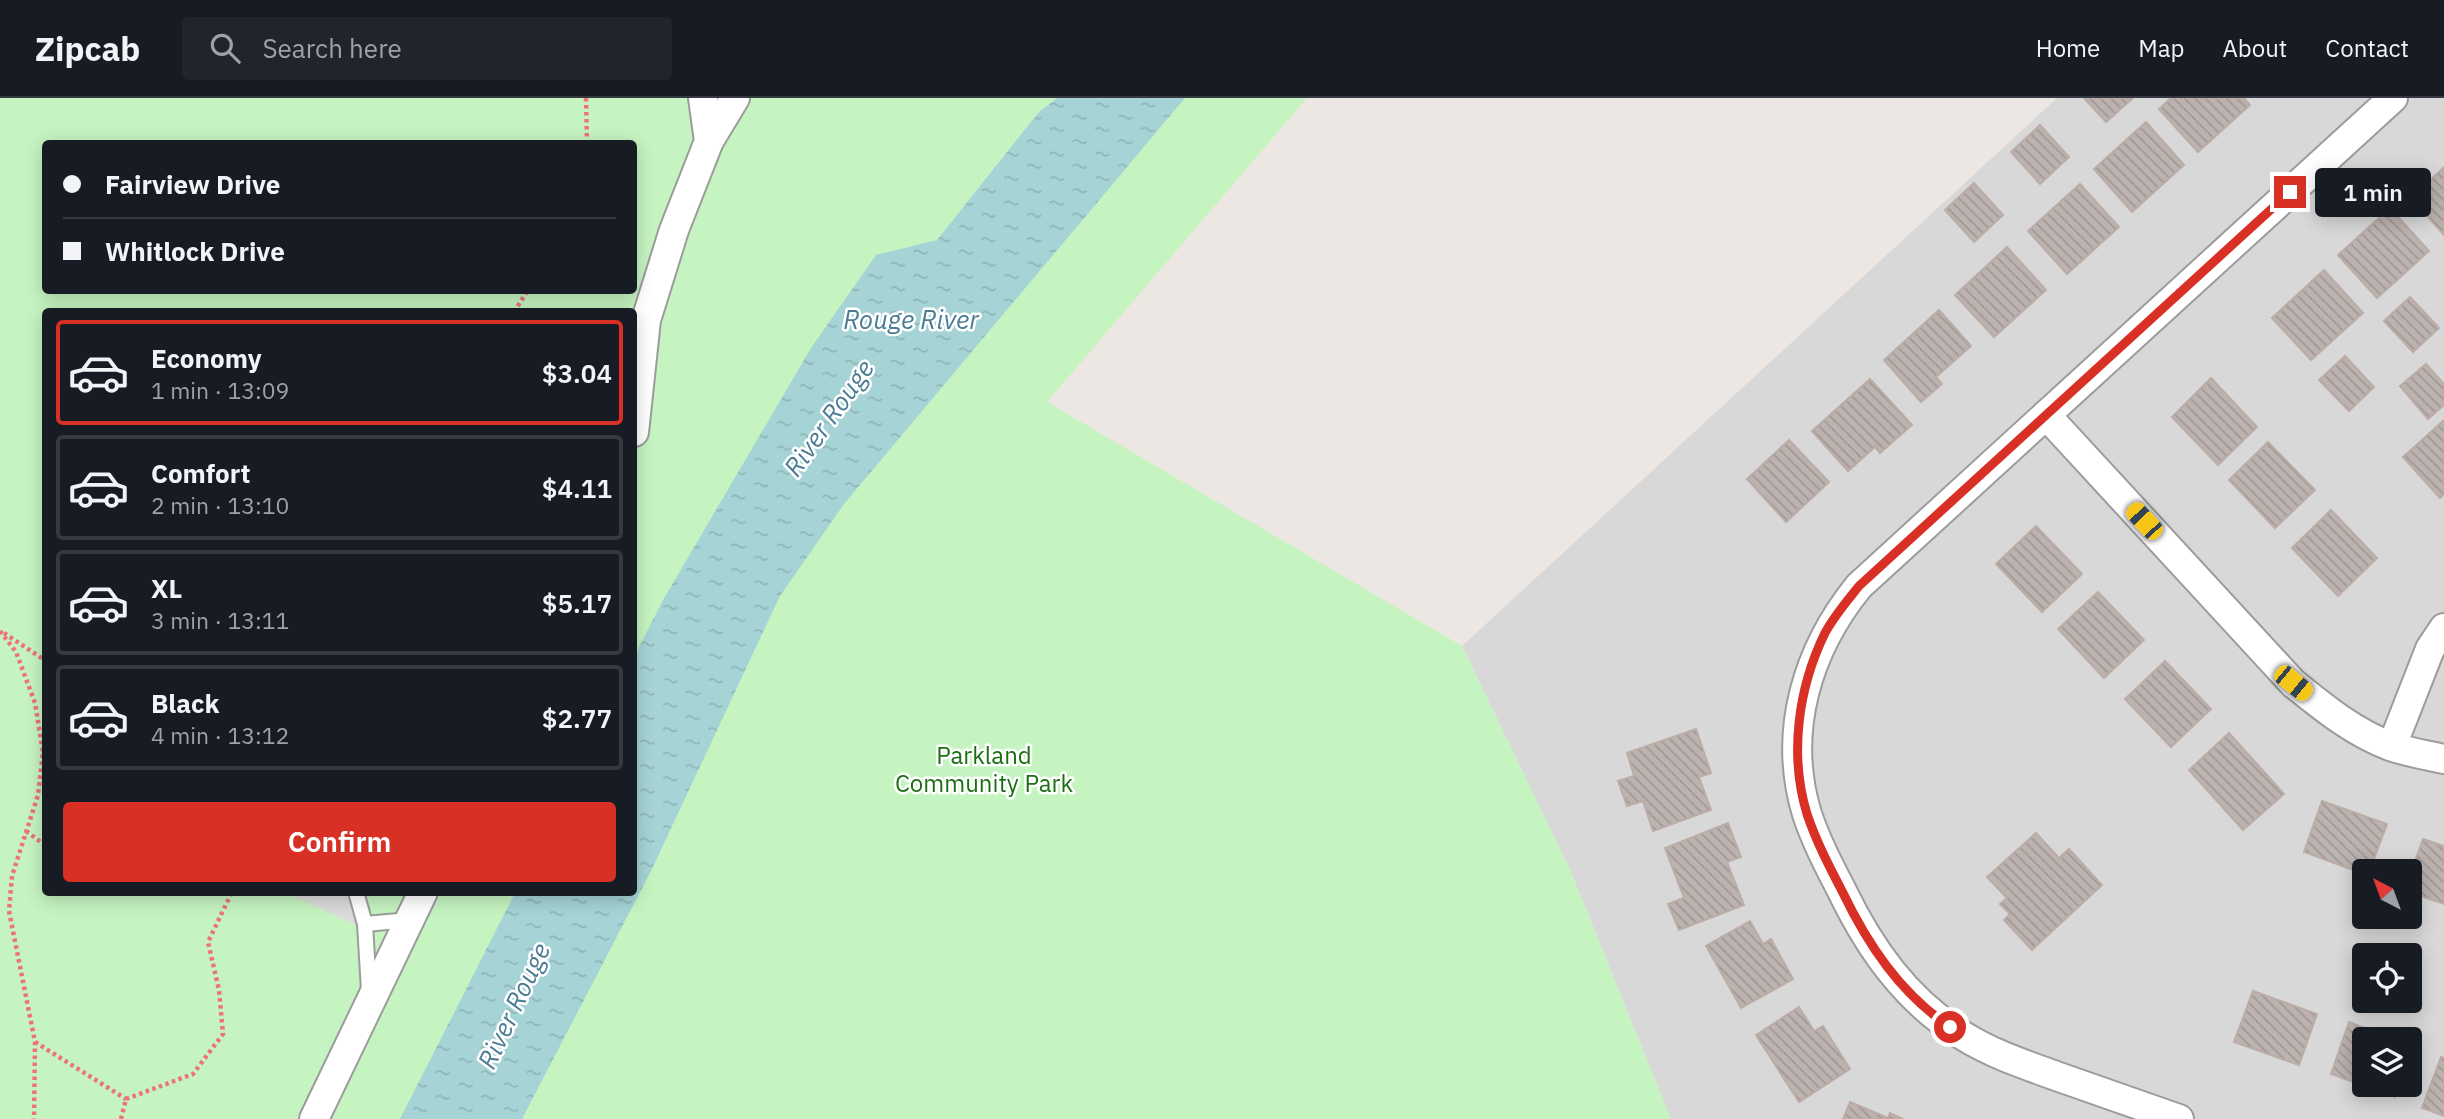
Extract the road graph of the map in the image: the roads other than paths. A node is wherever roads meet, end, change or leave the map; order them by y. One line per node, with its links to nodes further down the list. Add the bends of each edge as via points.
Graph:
1 (703, 98): 4 (street)
2 (735, 98): 4 (street)
3 (2393, 98): 6 (street)
4 (709, 141): 5 (street, via 646,320)
5 (637, 404)
6 (2046, 415): 8 (street, via 2293,683 2337,718); 16 (street, via 1859,586 1825,634 1806,681 1799,721 1797,751 1806,811 1857,922 1902,986 1936,1017 2003,1057)
7 (2444, 628): 8 (street, via 2430,649)
8 (2392, 746): 9 (street)
9 (2444, 759)
10 (357, 896): 13 (lane)
11 (421, 896): 12 (street)
12 (410, 920): 13 (lane); 14 (street)
13 (365, 924): 14 (lane)
14 (369, 1004): 15 (street)
15 (314, 1119)
16 (2179, 1119)

